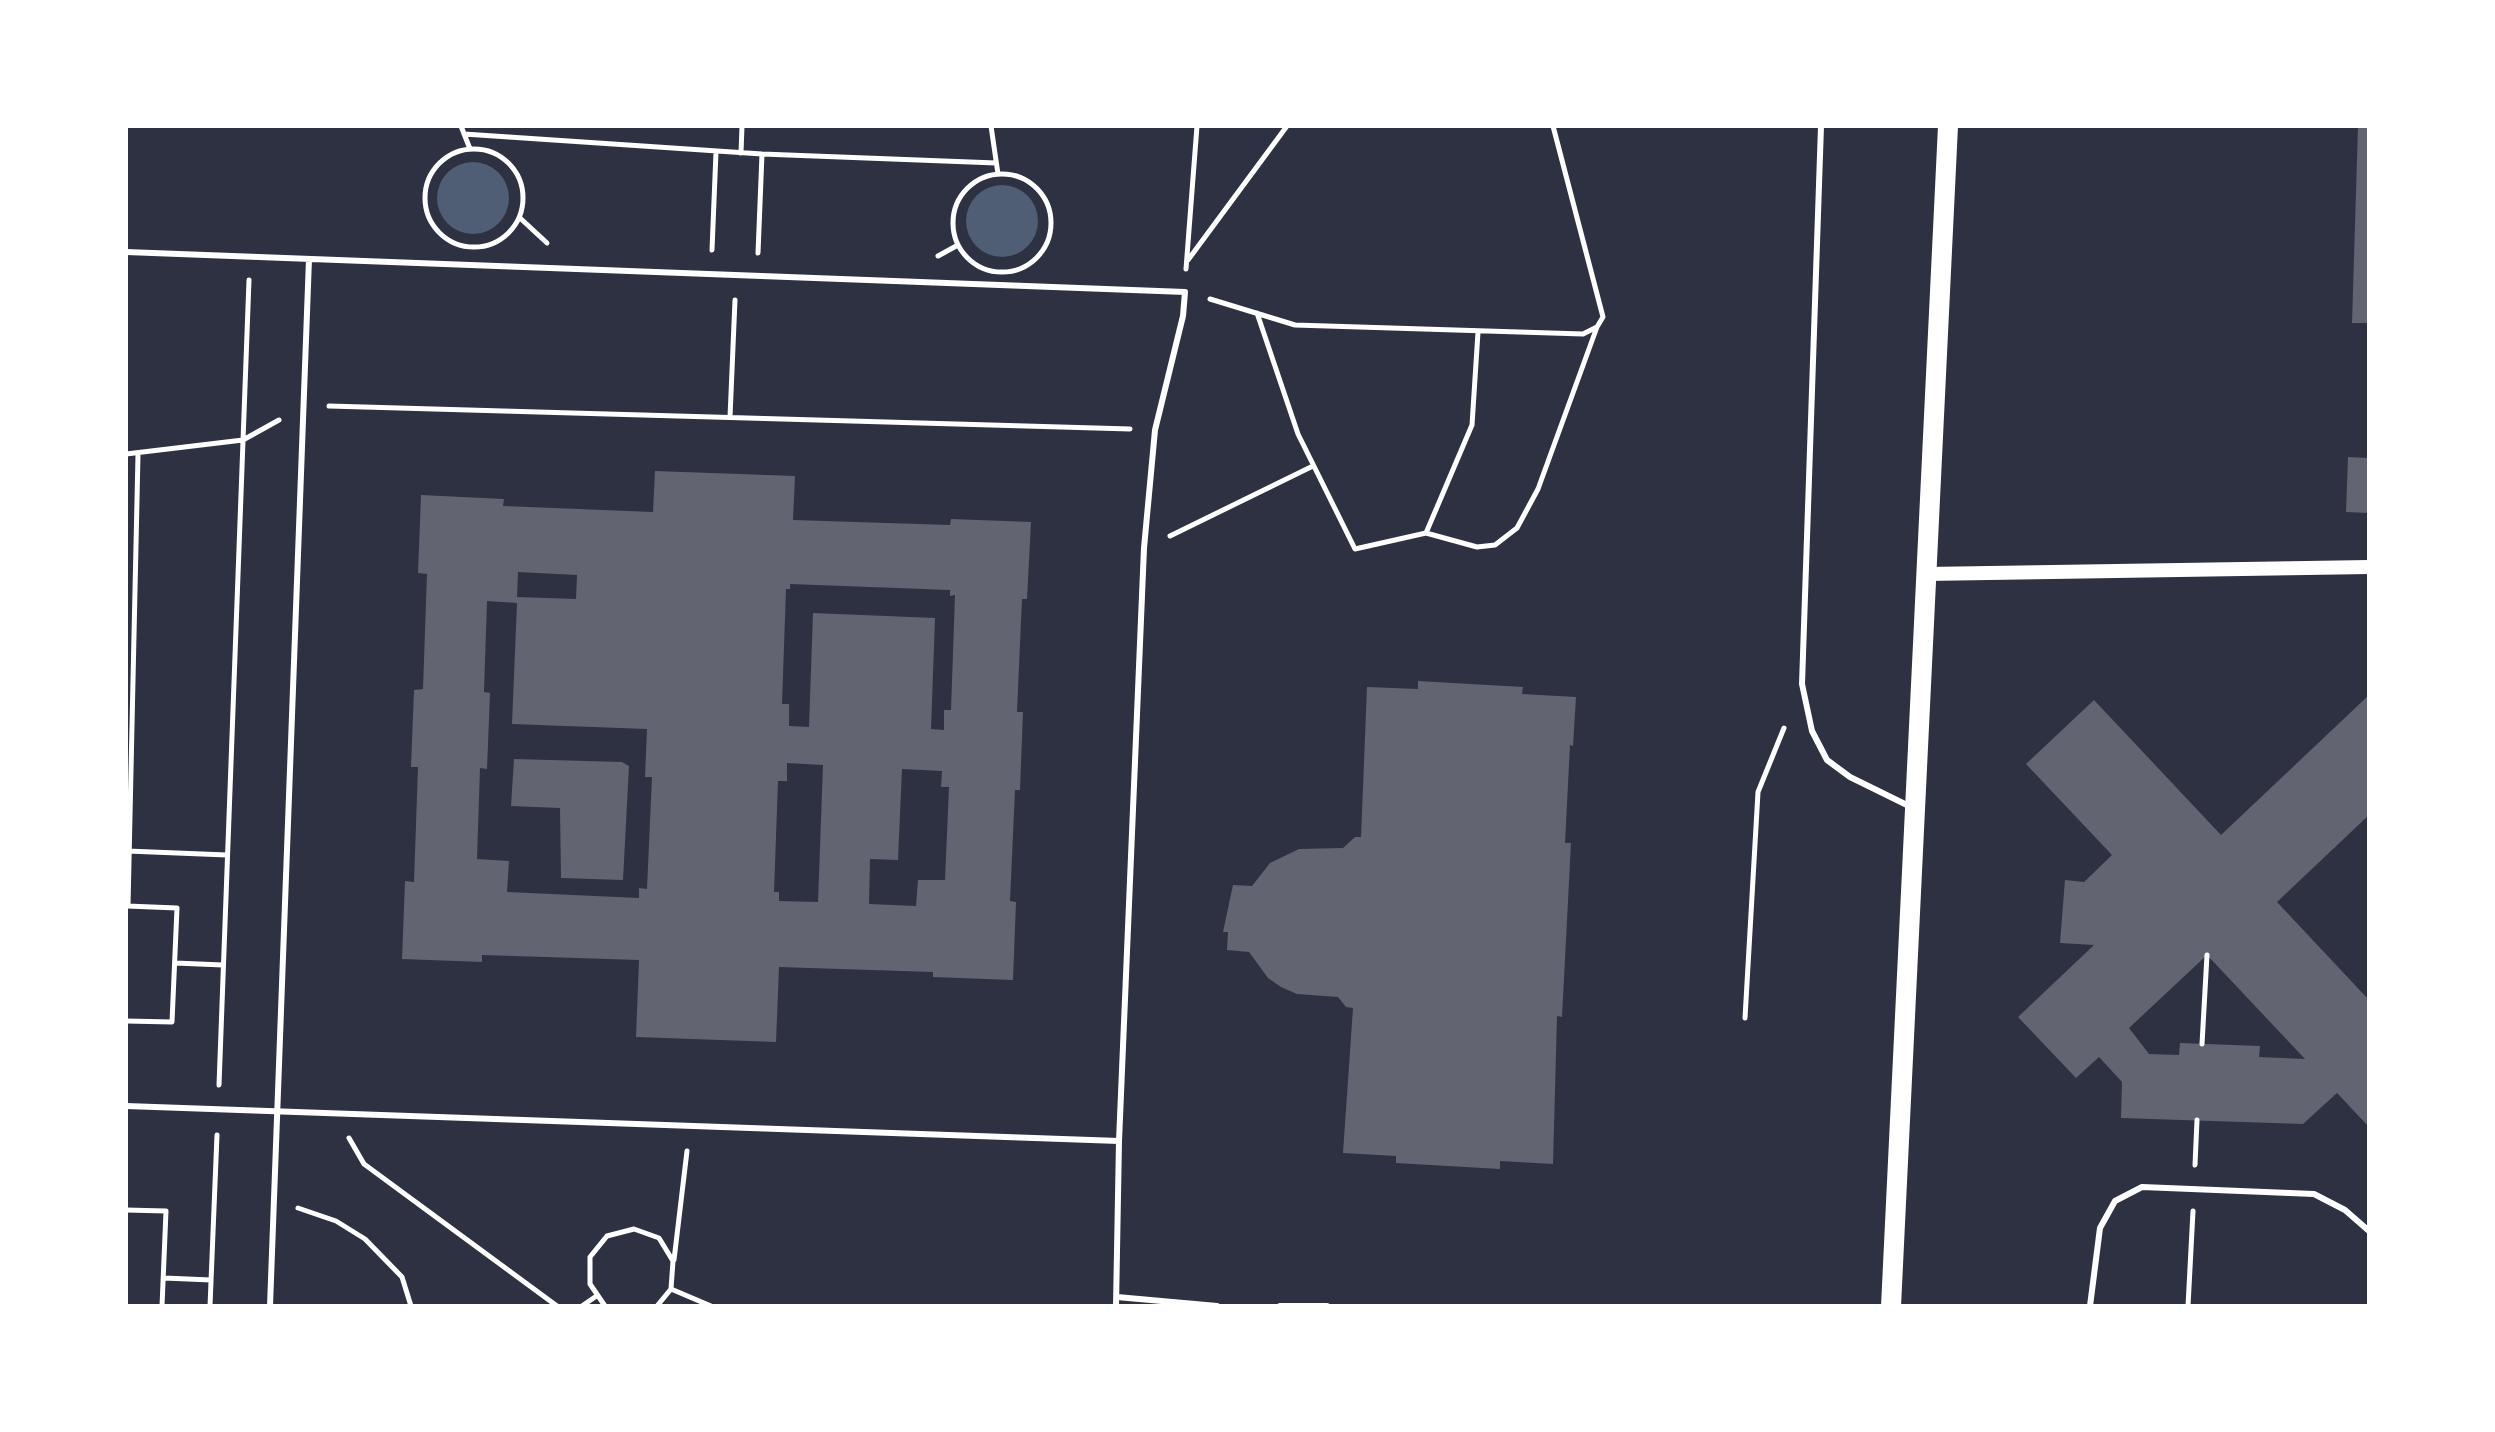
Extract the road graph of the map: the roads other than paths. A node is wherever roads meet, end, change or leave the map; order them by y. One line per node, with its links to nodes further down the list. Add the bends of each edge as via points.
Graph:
1 (1821, 126): 7 (lane, via 1802,684 1812,731 1827,760)
2 (1948, 126): 6 (main road)
3 (126, 252): 4 (lane)
4 (309, 259): 9 (lane); 10 (lane, via 1185,292 1155,430 1144,548)
5 (2369, 567): 6 (street)
6 (1926, 574): 7 (main road)
7 (1914, 809): 18 (main road)
8 (126, 1106): 9 (lane)
9 (277, 1111): 10 (lane); 13 (lane)
10 (1119, 1141): 12 (lane)
11 (2369, 1231): 19 (lane, via 2345,1210 2314,1194 2142,1187 2115,1201 2100,1228)
12 (1117, 1297): 14 (lane); 15 (lane)
13 (270, 1306)
14 (1116, 1306)
15 (1217, 1306)
16 (1280, 1306): 17 (lane)
17 (1327, 1306)
18 (1891, 1306)
19 (2090, 1306)

